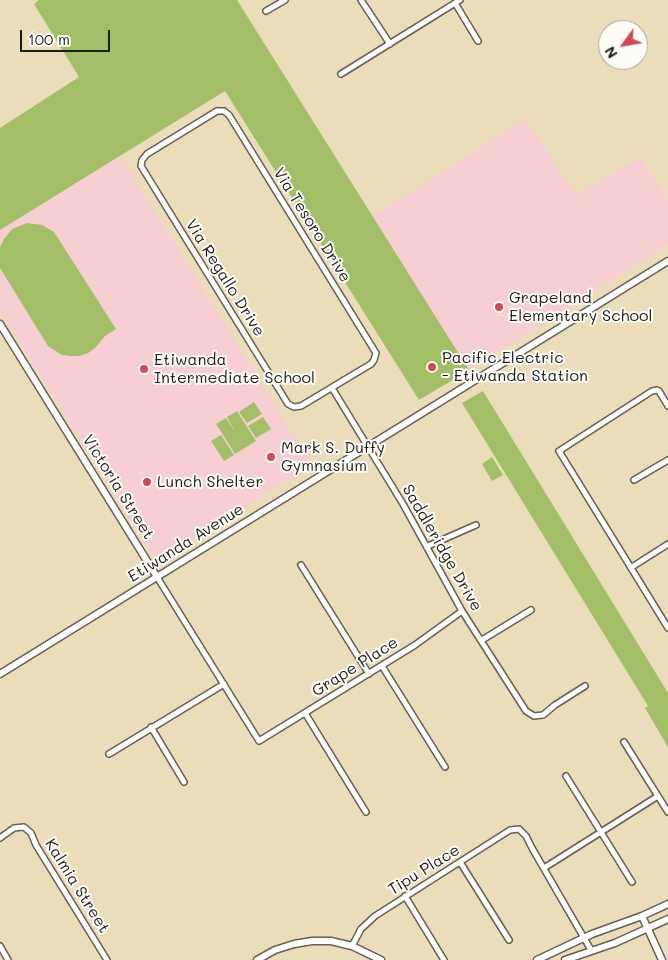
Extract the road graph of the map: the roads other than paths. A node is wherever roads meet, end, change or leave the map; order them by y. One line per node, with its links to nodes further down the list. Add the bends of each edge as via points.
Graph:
1 (285, 0): 5 (street)
2 (361, 0): 7 (street)
3 (460, 0): 4 (street)
4 (455, 4): 6 (street); 7 (street)
5 (266, 11)
6 (478, 41)
7 (390, 44): 8 (street)
8 (341, 74)
9 (142, 160): 12 (street, Via Regallo Drive, via 140,166 288,404 301,406); 12 (street, Via Tesoro Drive, via 217,111 229,115 375,350 371,364)
10 (668, 262): 14 (street, Etiwanda Avenue)
11 (0, 324): 22 (street, Victoria Street)
12 (332, 388): 14 (street, Saddleridge Drive)
13 (668, 406): 21 (street, via 657,390 559,451)
14 (368, 446): 19 (street, Saddleridge Drive); 22 (street, Etiwanda Avenue)
15 (668, 460): 16 (street)
16 (634, 480)
17 (476, 525): 19 (street)
18 (668, 544): 21 (street)
19 (428, 546): 24 (street, Saddleridge Drive)
20 (300, 565): 29 (street)
21 (632, 567): 25 (street)
22 (158, 577): 28 (street, Etiwanda Avenue); 30 (street, Victoria Street)
23 (531, 610): 26 (street)
24 (462, 611): 26 (street, Saddleridge Drive); 27 (street, Grape Place)
25 (668, 628)
26 (482, 640): 31 (street, Saddleridge Drive, via 526,711 534,716 544,714)
27 (382, 666): 29 (street, Grape Place); 37 (street)
28 (0, 674)
29 (369, 674): 32 (street, Grape Place)
30 (224, 684): 33 (street); 34 (street, Victoria Street)
31 (585, 686)
32 (305, 713): 34 (street, Grape Place); 41 (street)
33 (151, 728): 36 (street); 39 (street)
34 (259, 741)
35 (624, 742): 40 (street)
36 (108, 754)
37 (446, 767)
38 (566, 776): 43 (street)
39 (184, 782)
40 (658, 796): 42 (street); 43 (street)
41 (366, 812)
42 (668, 812)
43 (601, 833): 46 (street); 47 (street)
44 (0, 838): 59 (street, Kalmia Street, via 14,828 24,827 30,833)
45 (460, 862): 46 (street, Tipu Place, via 510,830 519,829); 48 (street, Tipu Place); 54 (street)
46 (544, 868): 53 (street)
47 (632, 882)
48 (405, 896): 56 (street, Tipu Place, via 368,921); 62 (street)
49 (668, 904): 50 (street)
50 (642, 916): 52 (street); 53 (street)
51 (668, 919): 52 (street)
52 (647, 929): 57 (street); 65 (street)
53 (585, 937): 57 (street); 63 (street)
54 (509, 940)
55 (0, 946): 58 (street)
56 (352, 946): 60 (street, via 312,941 275,950); 61 (street)
57 (592, 950): 64 (street)
58 (8, 960)
59 (107, 960)
60 (257, 960)
61 (381, 960)
62 (444, 960)
63 (537, 960)
64 (565, 960)
65 (662, 960)

